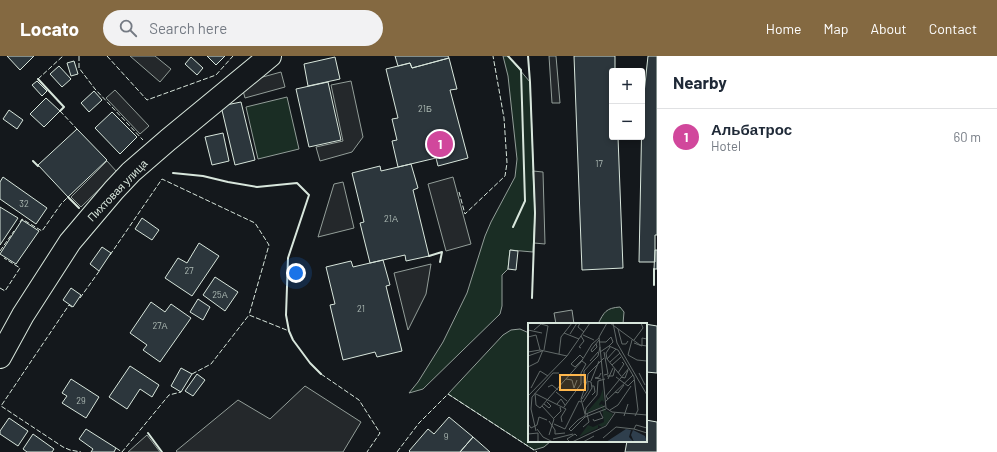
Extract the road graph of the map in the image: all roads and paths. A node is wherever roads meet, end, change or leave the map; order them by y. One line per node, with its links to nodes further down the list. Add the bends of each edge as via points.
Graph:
1 (270, 56): 2 (street, Пихтовая улица, via 168,140 114,190 70,242 23,315)
2 (0, 357)

